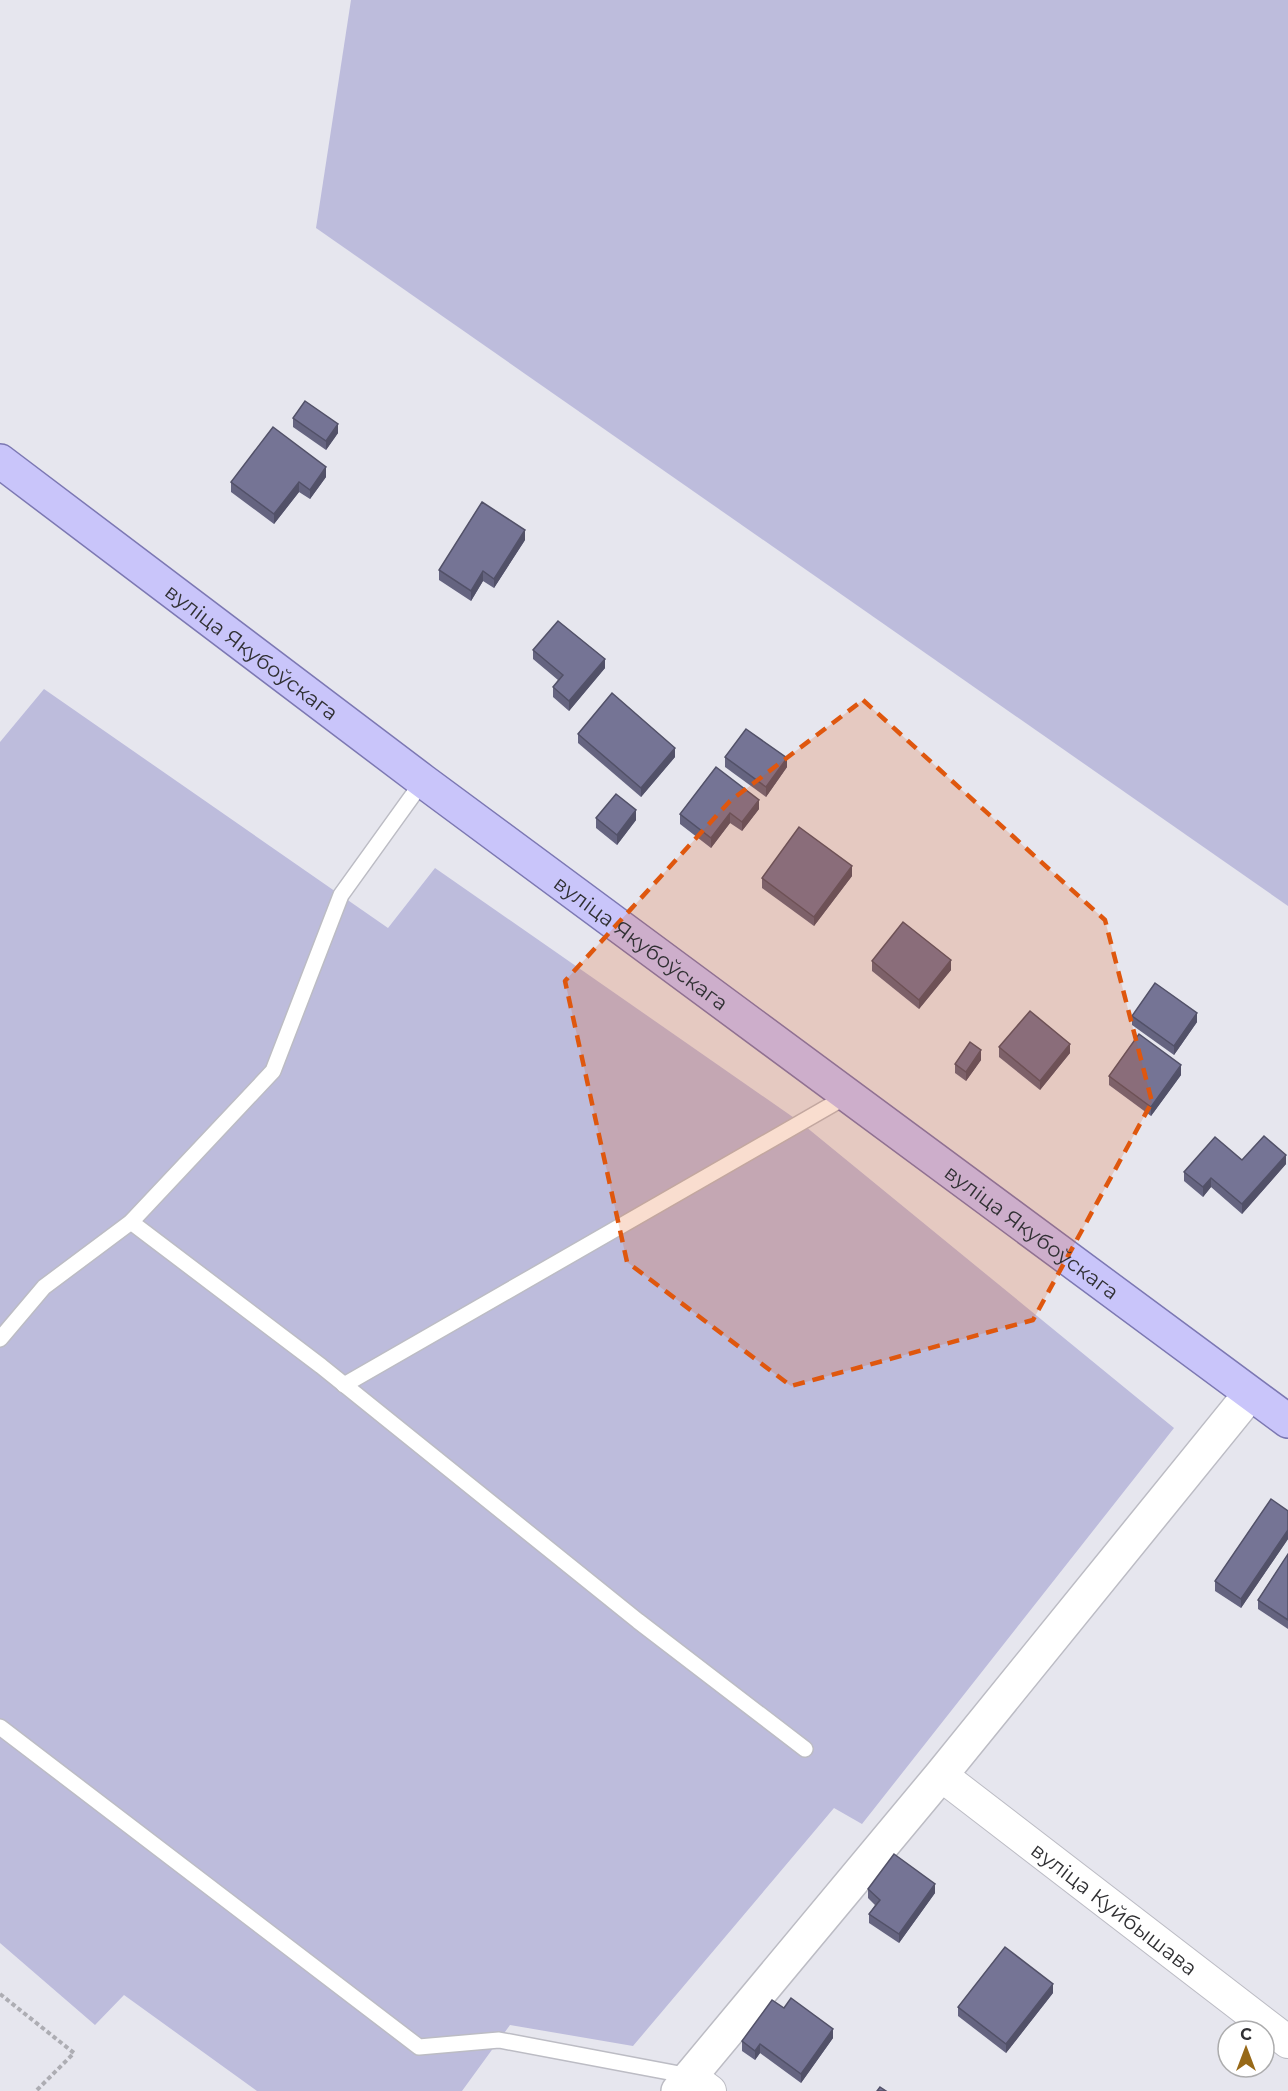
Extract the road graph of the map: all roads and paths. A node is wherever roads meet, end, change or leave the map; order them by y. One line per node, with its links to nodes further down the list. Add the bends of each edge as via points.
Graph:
1 (0, 461): 2 (main road, вуліца Якубоўскага)
2 (423, 782): 3 (main road, вуліца Якубоўскага); 4 (lane, via 341,895 273,1071)
3 (847, 1096): 6 (lane); 7 (main road, вуліца Якубоўскага)
4 (131, 1222): 5 (lane, via 44,1287); 6 (lane)
5 (0, 1339)
6 (344, 1384): 10 (lane, via 638,1621)
7 (1250, 1394): 8 (main road, вуліца Якубоўскага); 11 (street)
8 (1288, 1421)
9 (0, 1727): 14 (lane, via 419,2047 499,2040)
10 (805, 1749)
11 (941, 1774): 13 (street, вуліца Куйбышава); 14 (street)
12 (0, 1994): 15 (path, via 74,2053)
13 (1288, 2042)
14 (693, 2086)
15 (36, 2091)

